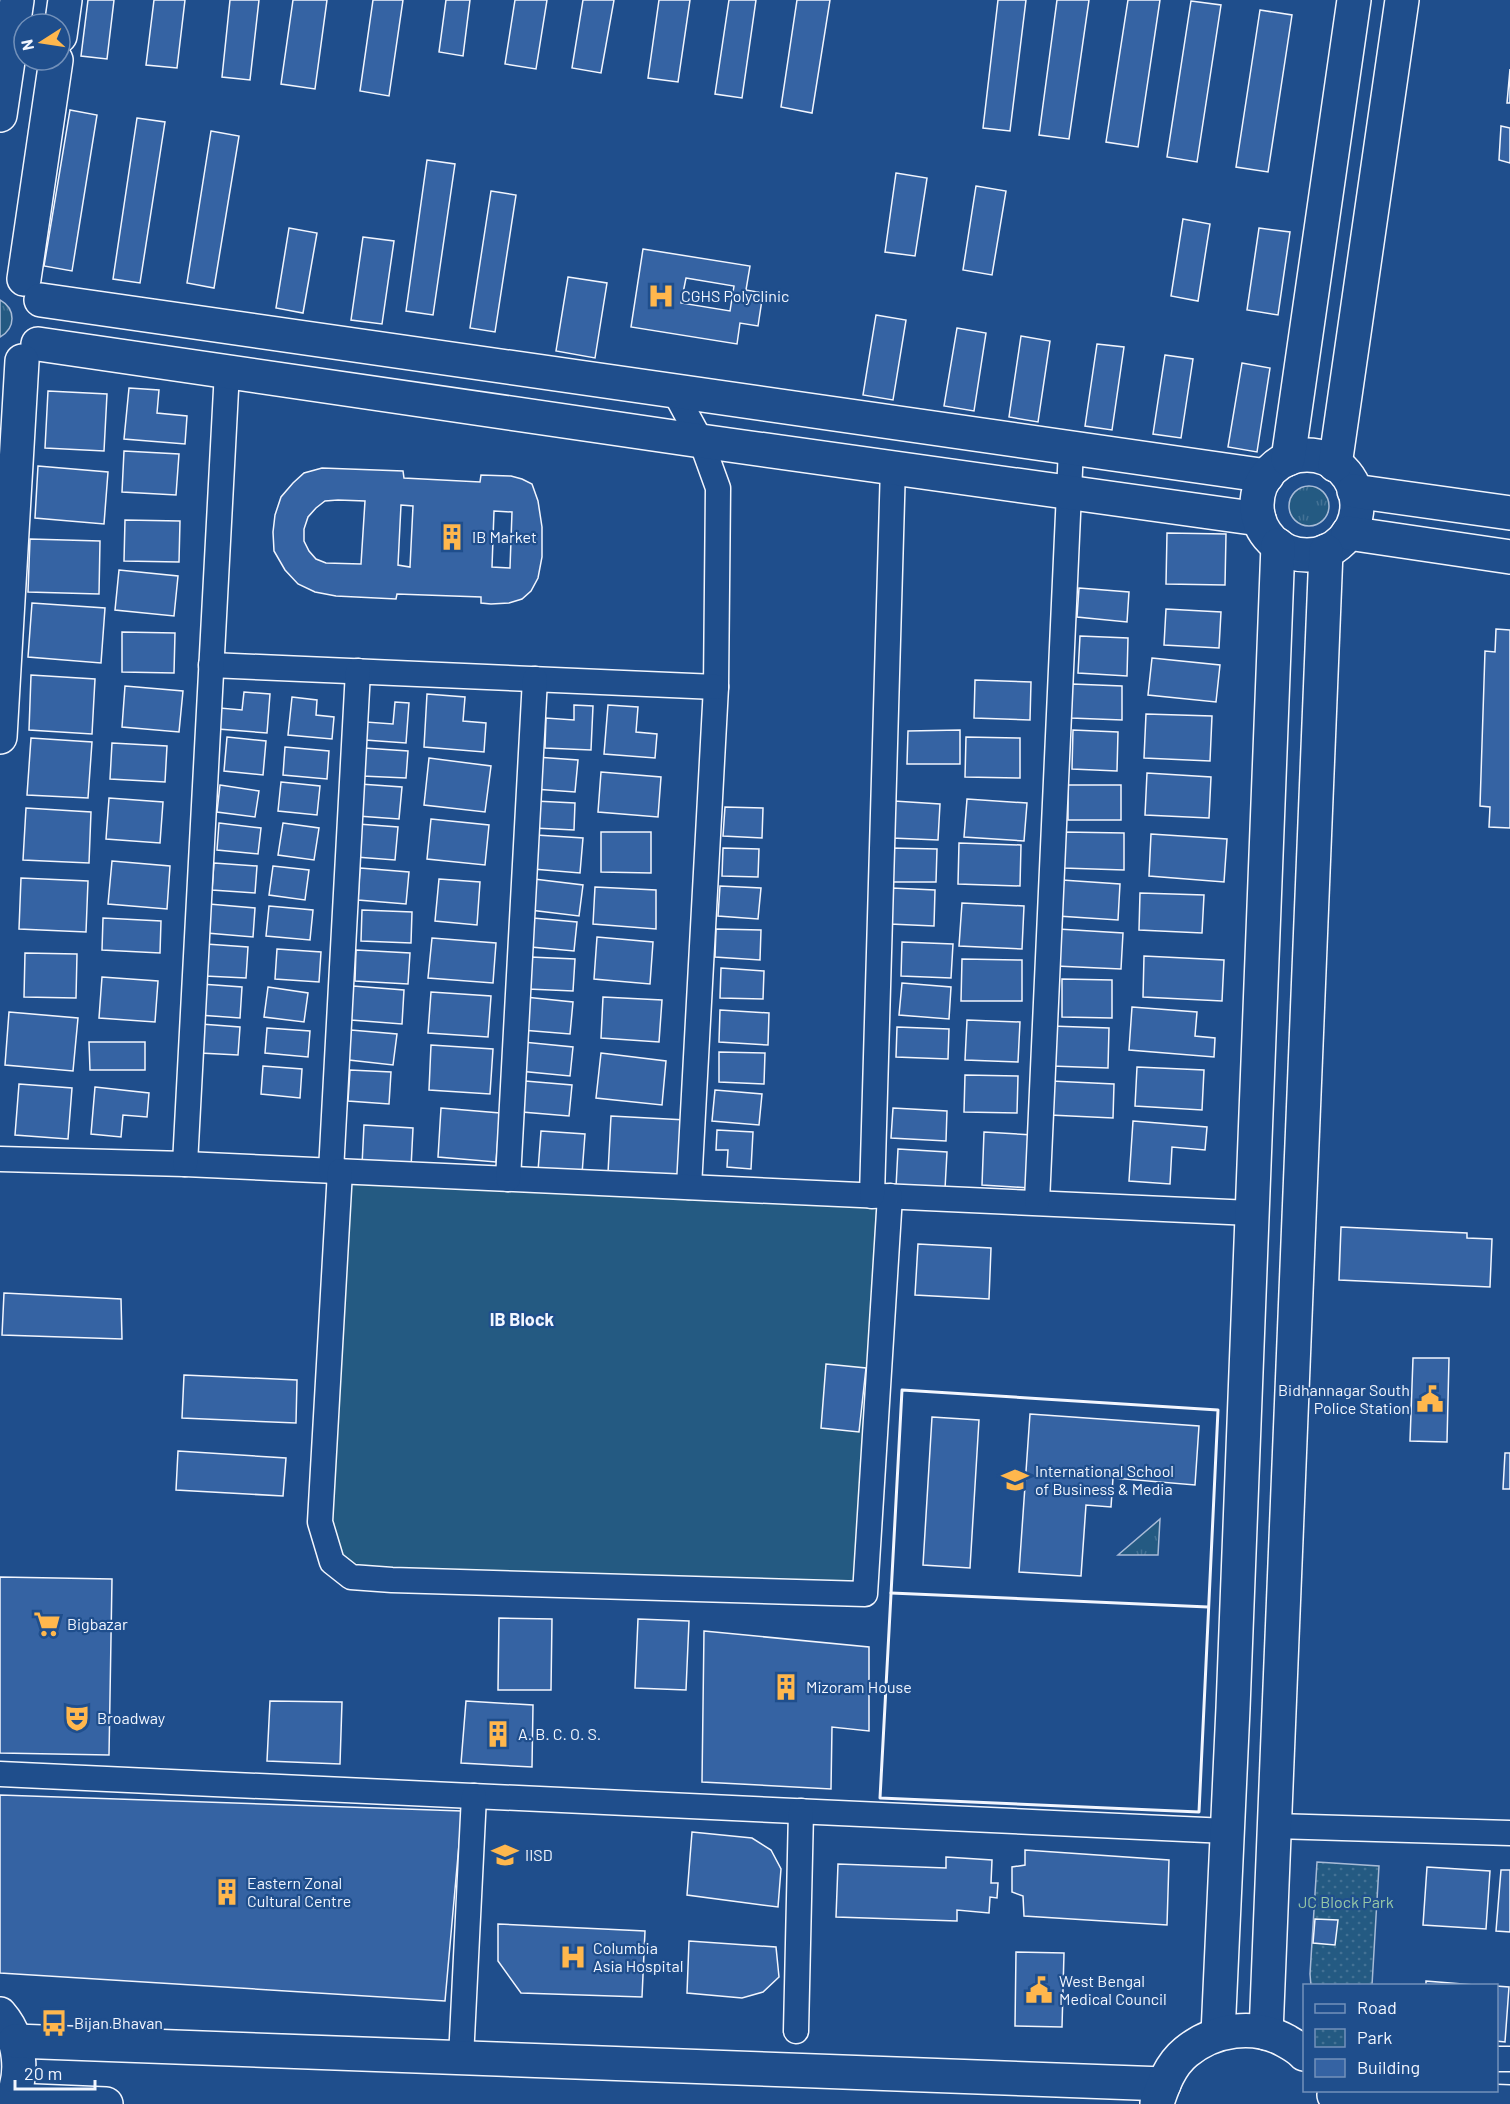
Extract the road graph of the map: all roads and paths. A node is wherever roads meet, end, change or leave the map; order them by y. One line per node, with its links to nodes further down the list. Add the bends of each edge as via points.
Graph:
1 (17, 0): 5 (street)
2 (1354, 0): 6 (street)
3 (1402, 0): 7 (street)
4 (54, 72): 8 (street)
5 (0, 115)
6 (1333, 151): 7 (street); 16 (street)
7 (1379, 160): 14 (street)
8 (22, 283): 9 (street, via 44,310 44,328); 11 (street)
9 (20, 358): 10 (street); 30 (street)
10 (227, 371): 12 (street); 26 (street)
11 (674, 391): 12 (street); 13 (street)
12 (701, 441): 15 (street); 29 (street, via 718,488)
13 (1071, 447): 16 (street); 18 (street)
14 (1335, 465): 16 (street, via 1324,458 1306,455); 17 (street, via 1350,480)
15 (893, 466): 18 (street); 38 (street)
16 (1277, 467): 20 (street, via 1258,491)
17 (1354, 491): 19 (street); 21 (street, via 1356,514)
18 (1069, 492): 20 (street); 39 (street)
19 (1510, 513)
20 (1259, 519): 22 (street)
21 (1337, 542): 22 (street, via 1319,554 1302,555); 23 (street); 25 (street)
22 (1278, 545): 24 (street)
23 (1510, 557)
24 (1274, 653): 25 (street); 31 (street)
25 (1321, 654): 32 (street)
26 (211, 665): 27 (street); 34 (street)
27 (358, 671): 28 (street); 35 (street)
28 (535, 679): 29 (street); 36 (street)
29 (716, 687): 37 (street)
30 (0, 737)
31 (1257, 1069): 32 (street); 40 (street)
32 (1305, 1072): 42 (street)
33 (0, 1159): 34 (street)
34 (185, 1164): 35 (street)
35 (336, 1171): 36 (street); 38 (street, via 320,1522 332,1562 351,1577 382,1579 865,1594)
36 (508, 1179): 37 (street)
37 (689, 1187): 38 (street)
38 (881, 1196): 39 (street)
39 (1037, 1202): 40 (street)
40 (1251, 1213): 41 (street)
41 (1233, 1708): 42 (street); 47 (street)
42 (1280, 1710): 46 (street)
43 (0, 1774): 44 (street)
44 (474, 1796): 45 (street); 54 (street)
45 (801, 1811): 47 (street); 50 (street)
46 (1275, 1826): 48 (street); 51 (street)
47 (1227, 1831): 52 (street)
48 (1510, 1833)
49 (8, 2027): 54 (street); 57 (street, via 19,2076)
50 (796, 2031)
51 (1266, 2033): 52 (street, via 1242,2030); 53 (street)
52 (1218, 2034): 55 (street, via 1185,2052 1166,2077)
53 (1303, 2053)
54 (461, 2058): 55 (street)
55 (1160, 2094)
56 (1334, 2096): 58 (street)
57 (10, 2102): 59 (street)
58 (1510, 2102)
59 (106, 2104)

